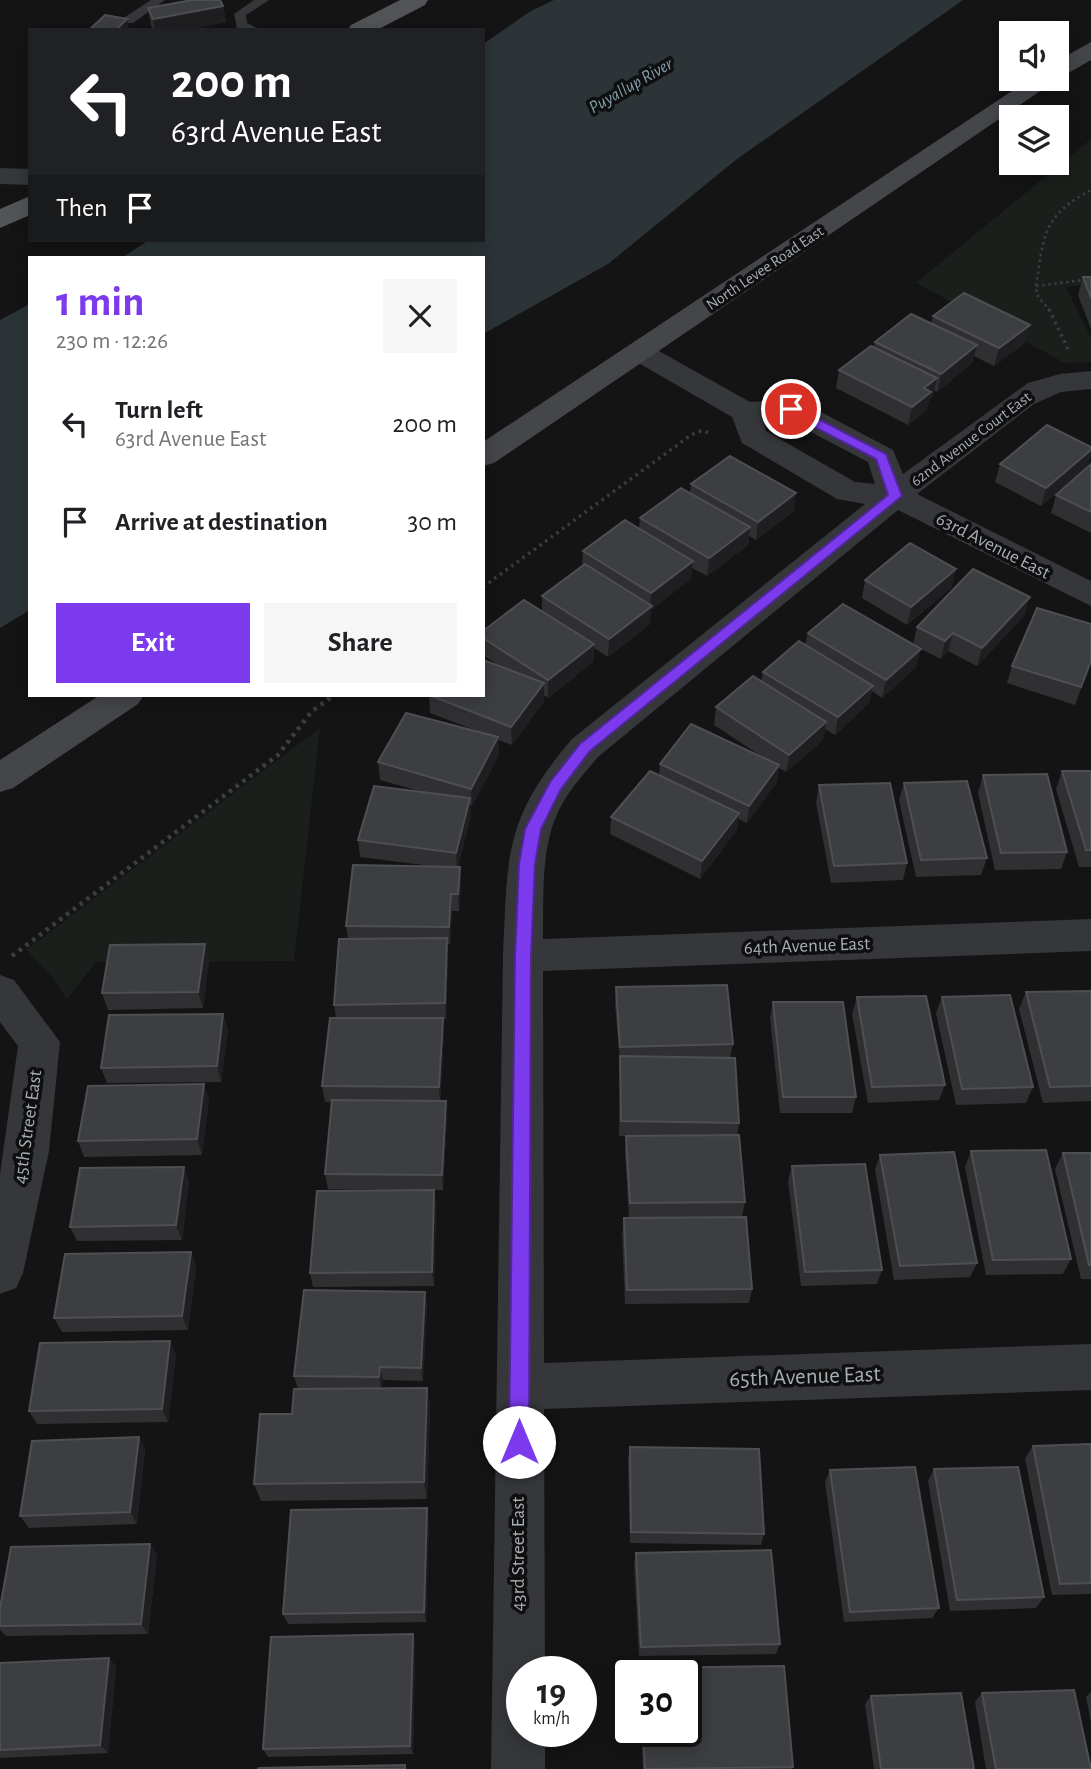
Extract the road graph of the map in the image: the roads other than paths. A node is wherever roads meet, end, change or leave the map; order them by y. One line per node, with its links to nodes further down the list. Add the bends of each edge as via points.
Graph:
1 (159, 0): 4 (lane)
2 (262, 0): 5 (lane, via 240,14)
3 (417, 0): 6 (main road)
4 (129, 20)
5 (237, 27)
6 (363, 28)
7 (1091, 49): 8 (street)
8 (1069, 64)
9 (1028, 91): 14 (street, North Levee Road East)
10 (0, 176): 11 (street)
11 (28, 177)
12 (28, 205): 13 (main road)
13 (0, 220)
14 (640, 352): 16 (street); 17 (street, North Levee Road East)
15 (1086, 380): 18 (street, 62nd Avenue Court East, via 1038,389 1023,398)
16 (745, 412): 18 (street, 63rd Avenue East, via 753,436 848,492); 18 (street, via 791,409 881,457)
17 (485, 455)
18 (895, 496): 19 (street, 63rd Avenue East); 23 (street, 43rd Street East, via 585,748 564,772 533,829)
19 (1091, 595)
20 (122, 697): 21 (street)
21 (0, 778)
22 (1091, 935): 23 (street, 64th Avenue East)
23 (523, 956): 27 (street, 43rd Street East)
24 (5, 975): 25 (street, 45th Street East, via 39,1042 27,1151)
25 (0, 1273)
26 (1091, 1367): 27 (street, 65th Avenue East)
27 (519, 1387): 28 (street, 43rd Street East)
28 (518, 1769)

